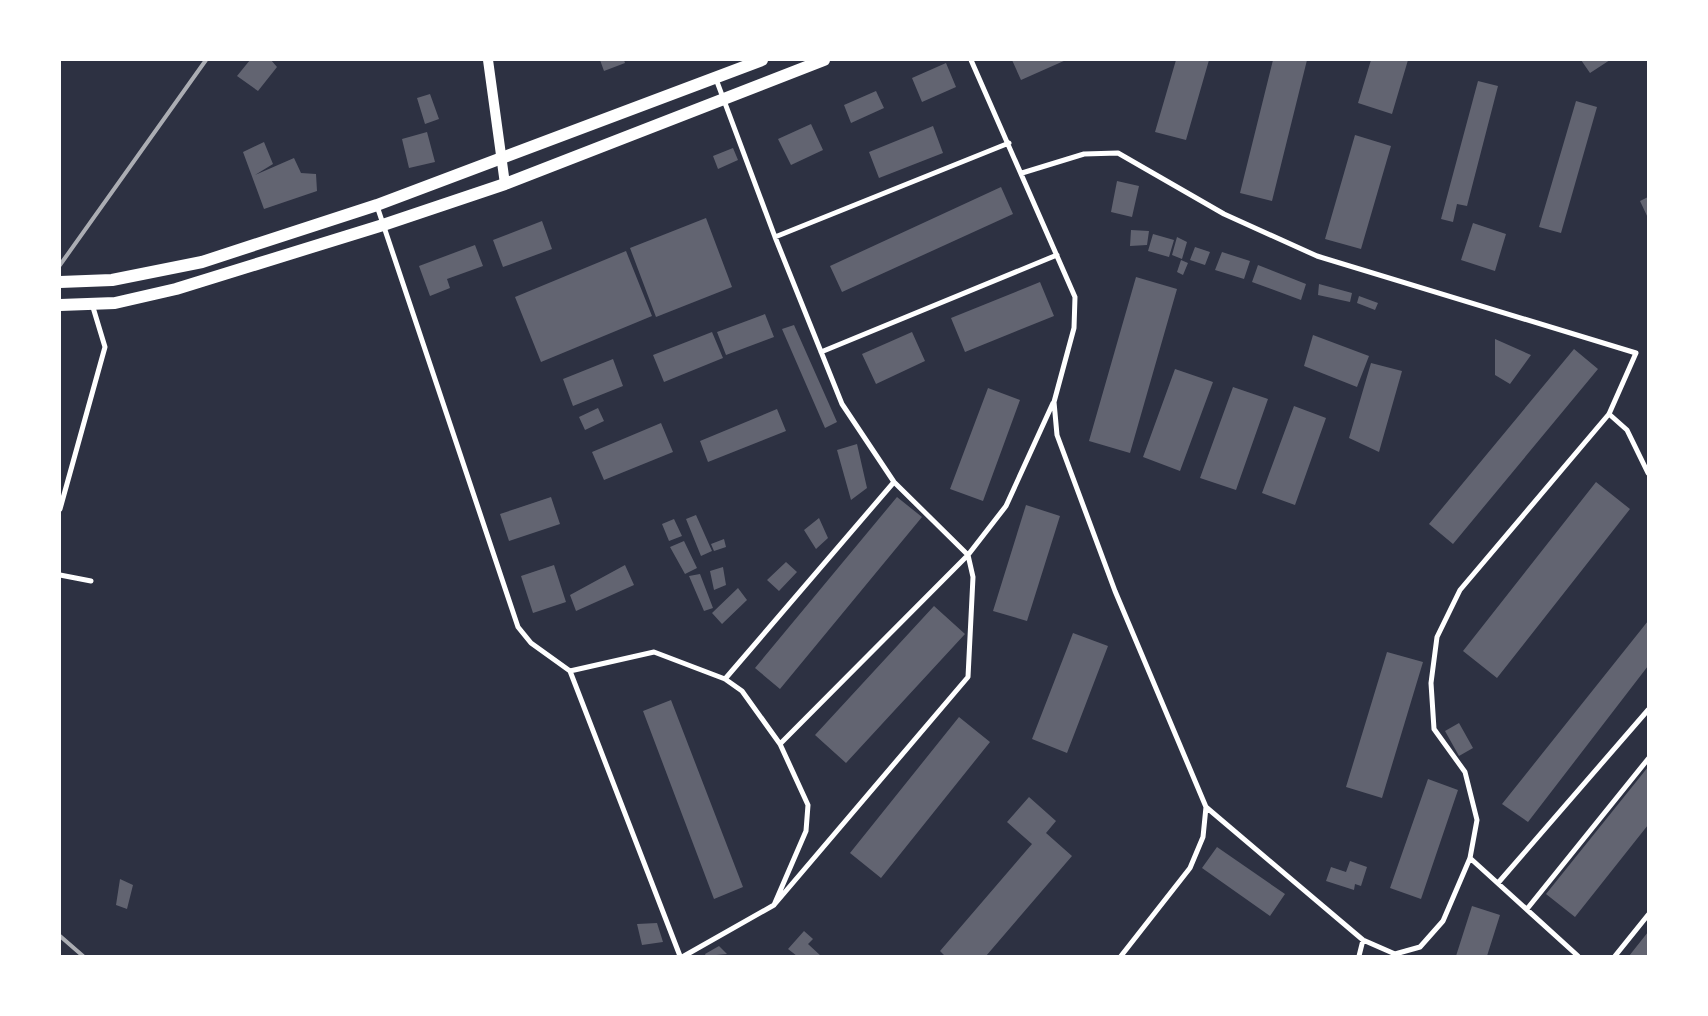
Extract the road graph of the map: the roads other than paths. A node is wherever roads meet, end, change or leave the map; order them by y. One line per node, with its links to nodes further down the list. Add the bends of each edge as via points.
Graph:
1 (488, 60): 8 (main road)
2 (762, 60): 5 (main road)
3 (824, 60): 6 (main road)
4 (971, 60): 7 (street)
5 (715, 79): 6 (street); 8 (main road)
6 (723, 100): 10 (main road); 13 (street)
7 (1009, 143): 9 (street); 13 (street)
8 (501, 157): 10 (main road); 11 (main road)
9 (1022, 173): 14 (street); 20 (street, via 1084,154 1118,153 1224,214 1317,256 1636,353)
10 (505, 184): 12 (main road)
11 (377, 205): 12 (street); 15 (main road, via 202,262 112,280)
12 (384, 225): 16 (main road, via 176,289); 27 (street, via 518,627 531,643)
13 (775, 237): 18 (street)
14 (1057, 255): 18 (street); 19 (street, via 1075,297 1074,328)
15 (60, 282)
16 (91, 304): 17 (main road); 23 (street, via 105,347)
17 (60, 306)
18 (821, 352): 22 (street, via 842,404)
19 (1054, 402): 24 (street, via 1006,506); 32 (street, via 1057,435 1115,591)
20 (1609, 414): 21 (street, via 1627,430); 33 (street, via 1460,590 1437,637 1430,683 1434,729 1465,772 1477,820)
21 (1648, 473)
22 (894, 482): 24 (street); 28 (street)
23 (60, 509)
24 (968, 556): 30 (street); 35 (street, via 973,577 968,677)
25 (60, 575): 26 (street)
26 (91, 581)
27 (570, 671): 28 (street, via 654,652); 39 (street)
28 (725, 679): 30 (street, via 742,691)
29 (1648, 710): 34 (street)
30 (780, 744): 35 (street, via 808,805 806,831)
31 (1648, 759): 36 (street)
32 (1206, 807): 38 (street); 41 (street, via 1203,837 1190,868)
33 (1470, 858): 34 (street); 38 (street, via 1443,922 1420,947 1395,954)
34 (1498, 883): 36 (street)
35 (774, 905): 40 (street)
36 (1527, 910): 43 (street)
37 (1648, 916): 44 (street)
38 (1363, 940): 42 (street)
39 (680, 956)
40 (684, 956)
41 (1121, 956)
42 (1359, 956)
43 (1578, 956)
44 (1615, 956)

